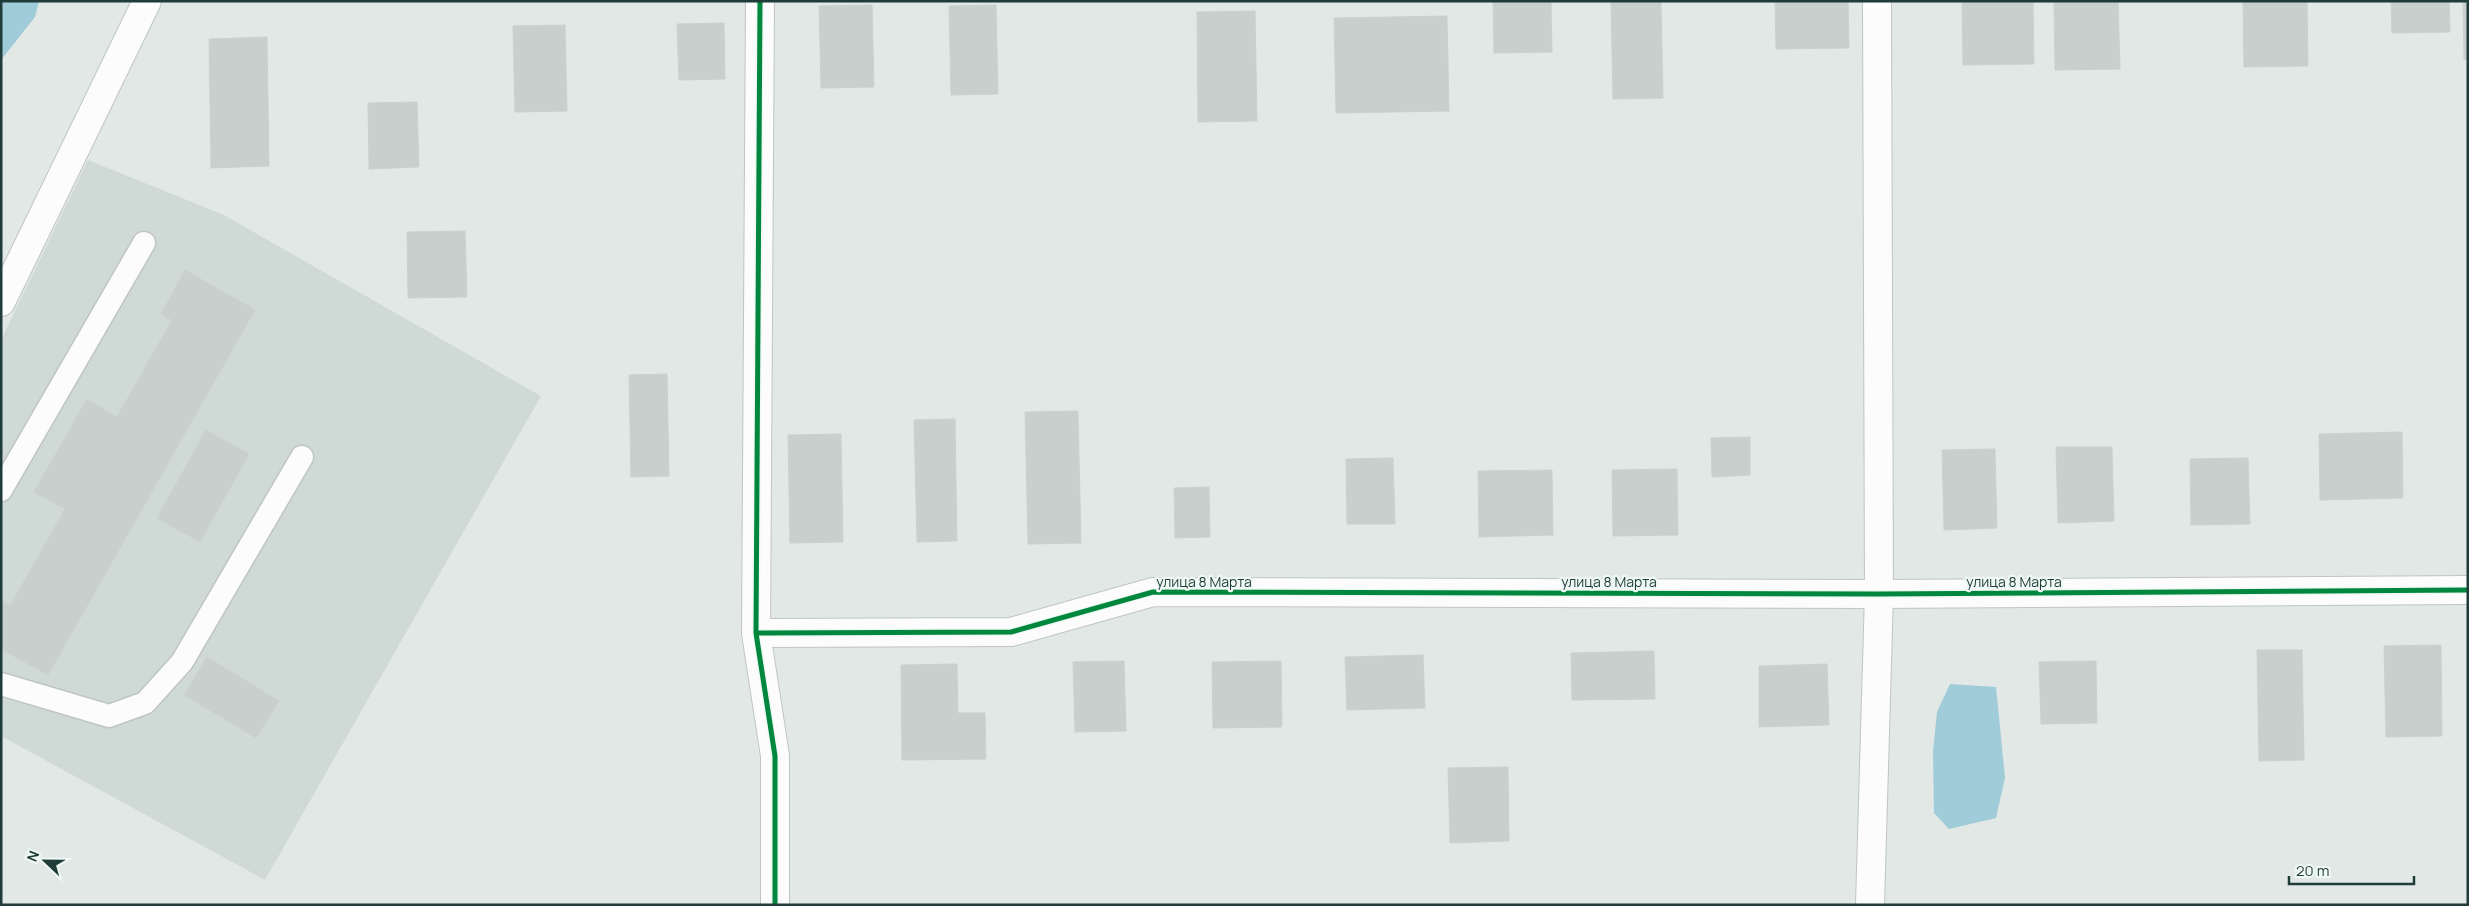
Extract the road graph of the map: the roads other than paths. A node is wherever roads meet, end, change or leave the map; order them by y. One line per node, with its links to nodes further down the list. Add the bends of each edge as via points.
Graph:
1 (147, 1): 5 (street)
2 (760, 1): 10 (street)
3 (1877, 1): 9 (street)
4 (144, 243): 7 (lane)
5 (1, 302)
6 (302, 457): 11 (lane, via 182,662 145,702 109,716)
7 (1, 490)
8 (2468, 590): 9 (street, улица 8 Марта)
9 (1879, 594): 10 (street, улица 8 Марта, via 1153,592 1012,632); 13 (street)
10 (756, 633): 12 (street, via 775,756)
11 (1, 684)
12 (775, 905)
13 (1870, 905)

